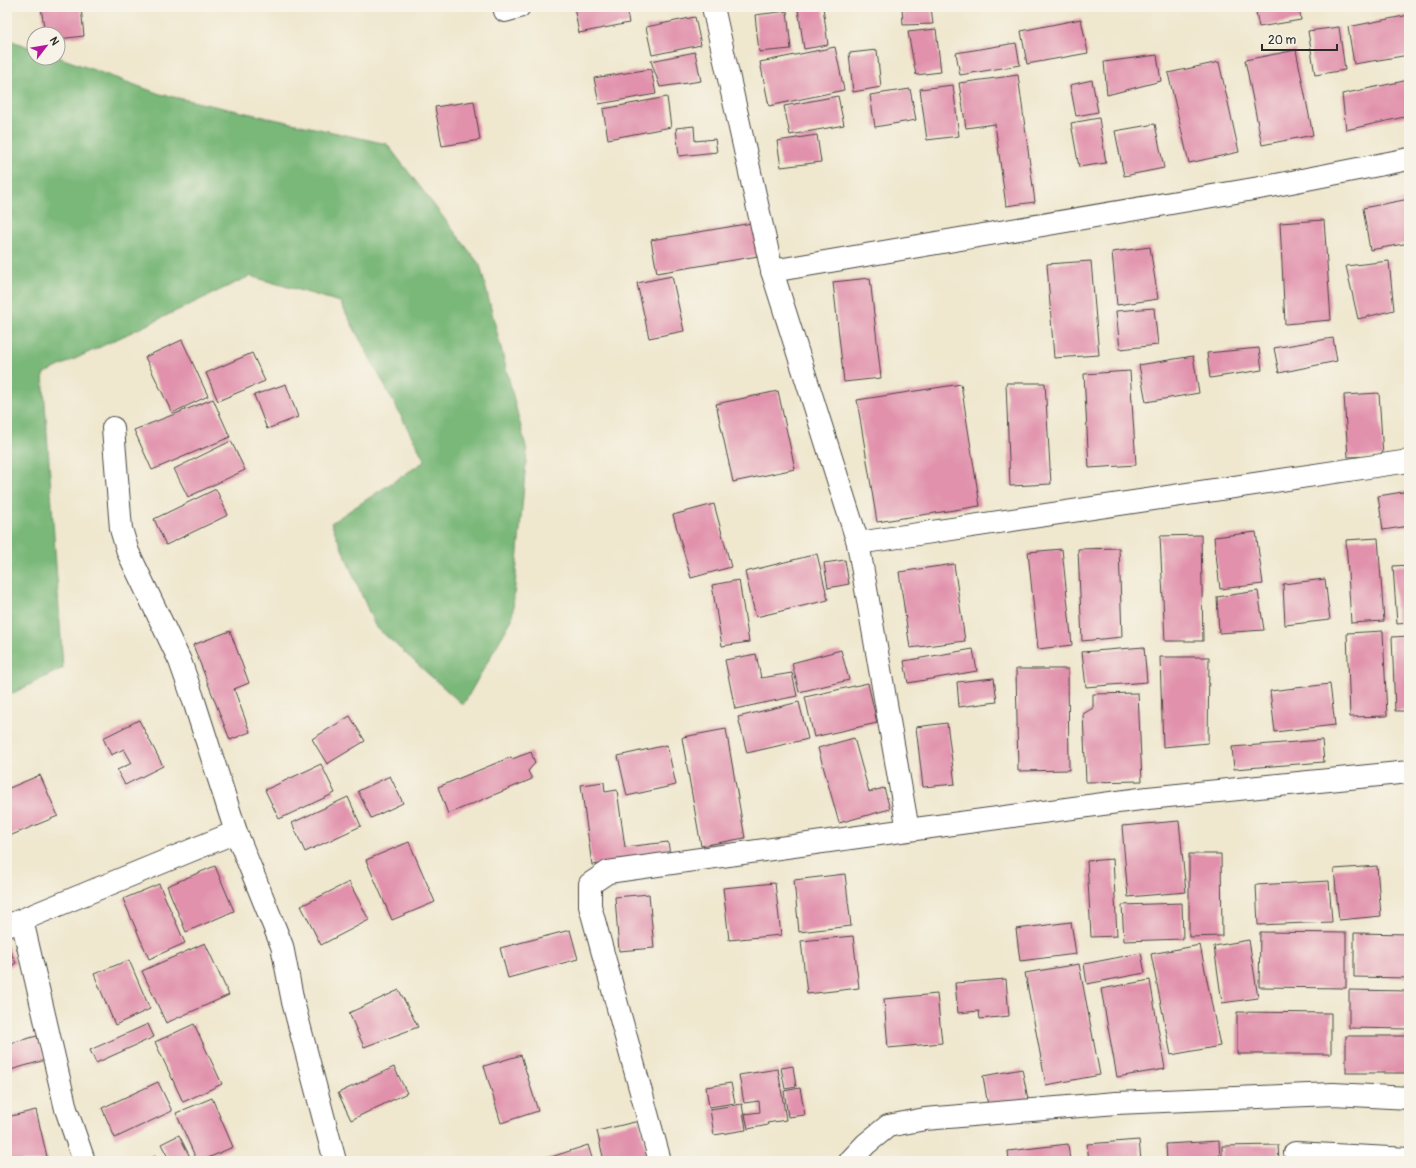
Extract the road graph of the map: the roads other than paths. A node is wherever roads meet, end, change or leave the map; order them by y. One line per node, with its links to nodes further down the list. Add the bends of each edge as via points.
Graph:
1 (713, 7): 3 (street)
2 (1409, 160): 3 (street, via 1263,188)
3 (772, 271): 6 (street)
4 (113, 428): 9 (street, via 121,529 128,552 180,661)
5 (1409, 461): 6 (street)
6 (858, 543): 8 (street)
7 (1409, 772): 8 (street, via 1148,798)
8 (908, 830): 16 (street, via 608,872 590,884 590,906)
9 (236, 832): 10 (street); 15 (street, via 282,946 293,1002)
10 (15, 923): 14 (street, via 66,1109)
11 (1409, 1098): 17 (street, via 1333,1094 1116,1103 924,1119 888,1126)
12 (1294, 1153): 13 (street)
13 (1409, 1159)
14 (84, 1161)
15 (335, 1161)
16 (660, 1161)
17 (850, 1161)

